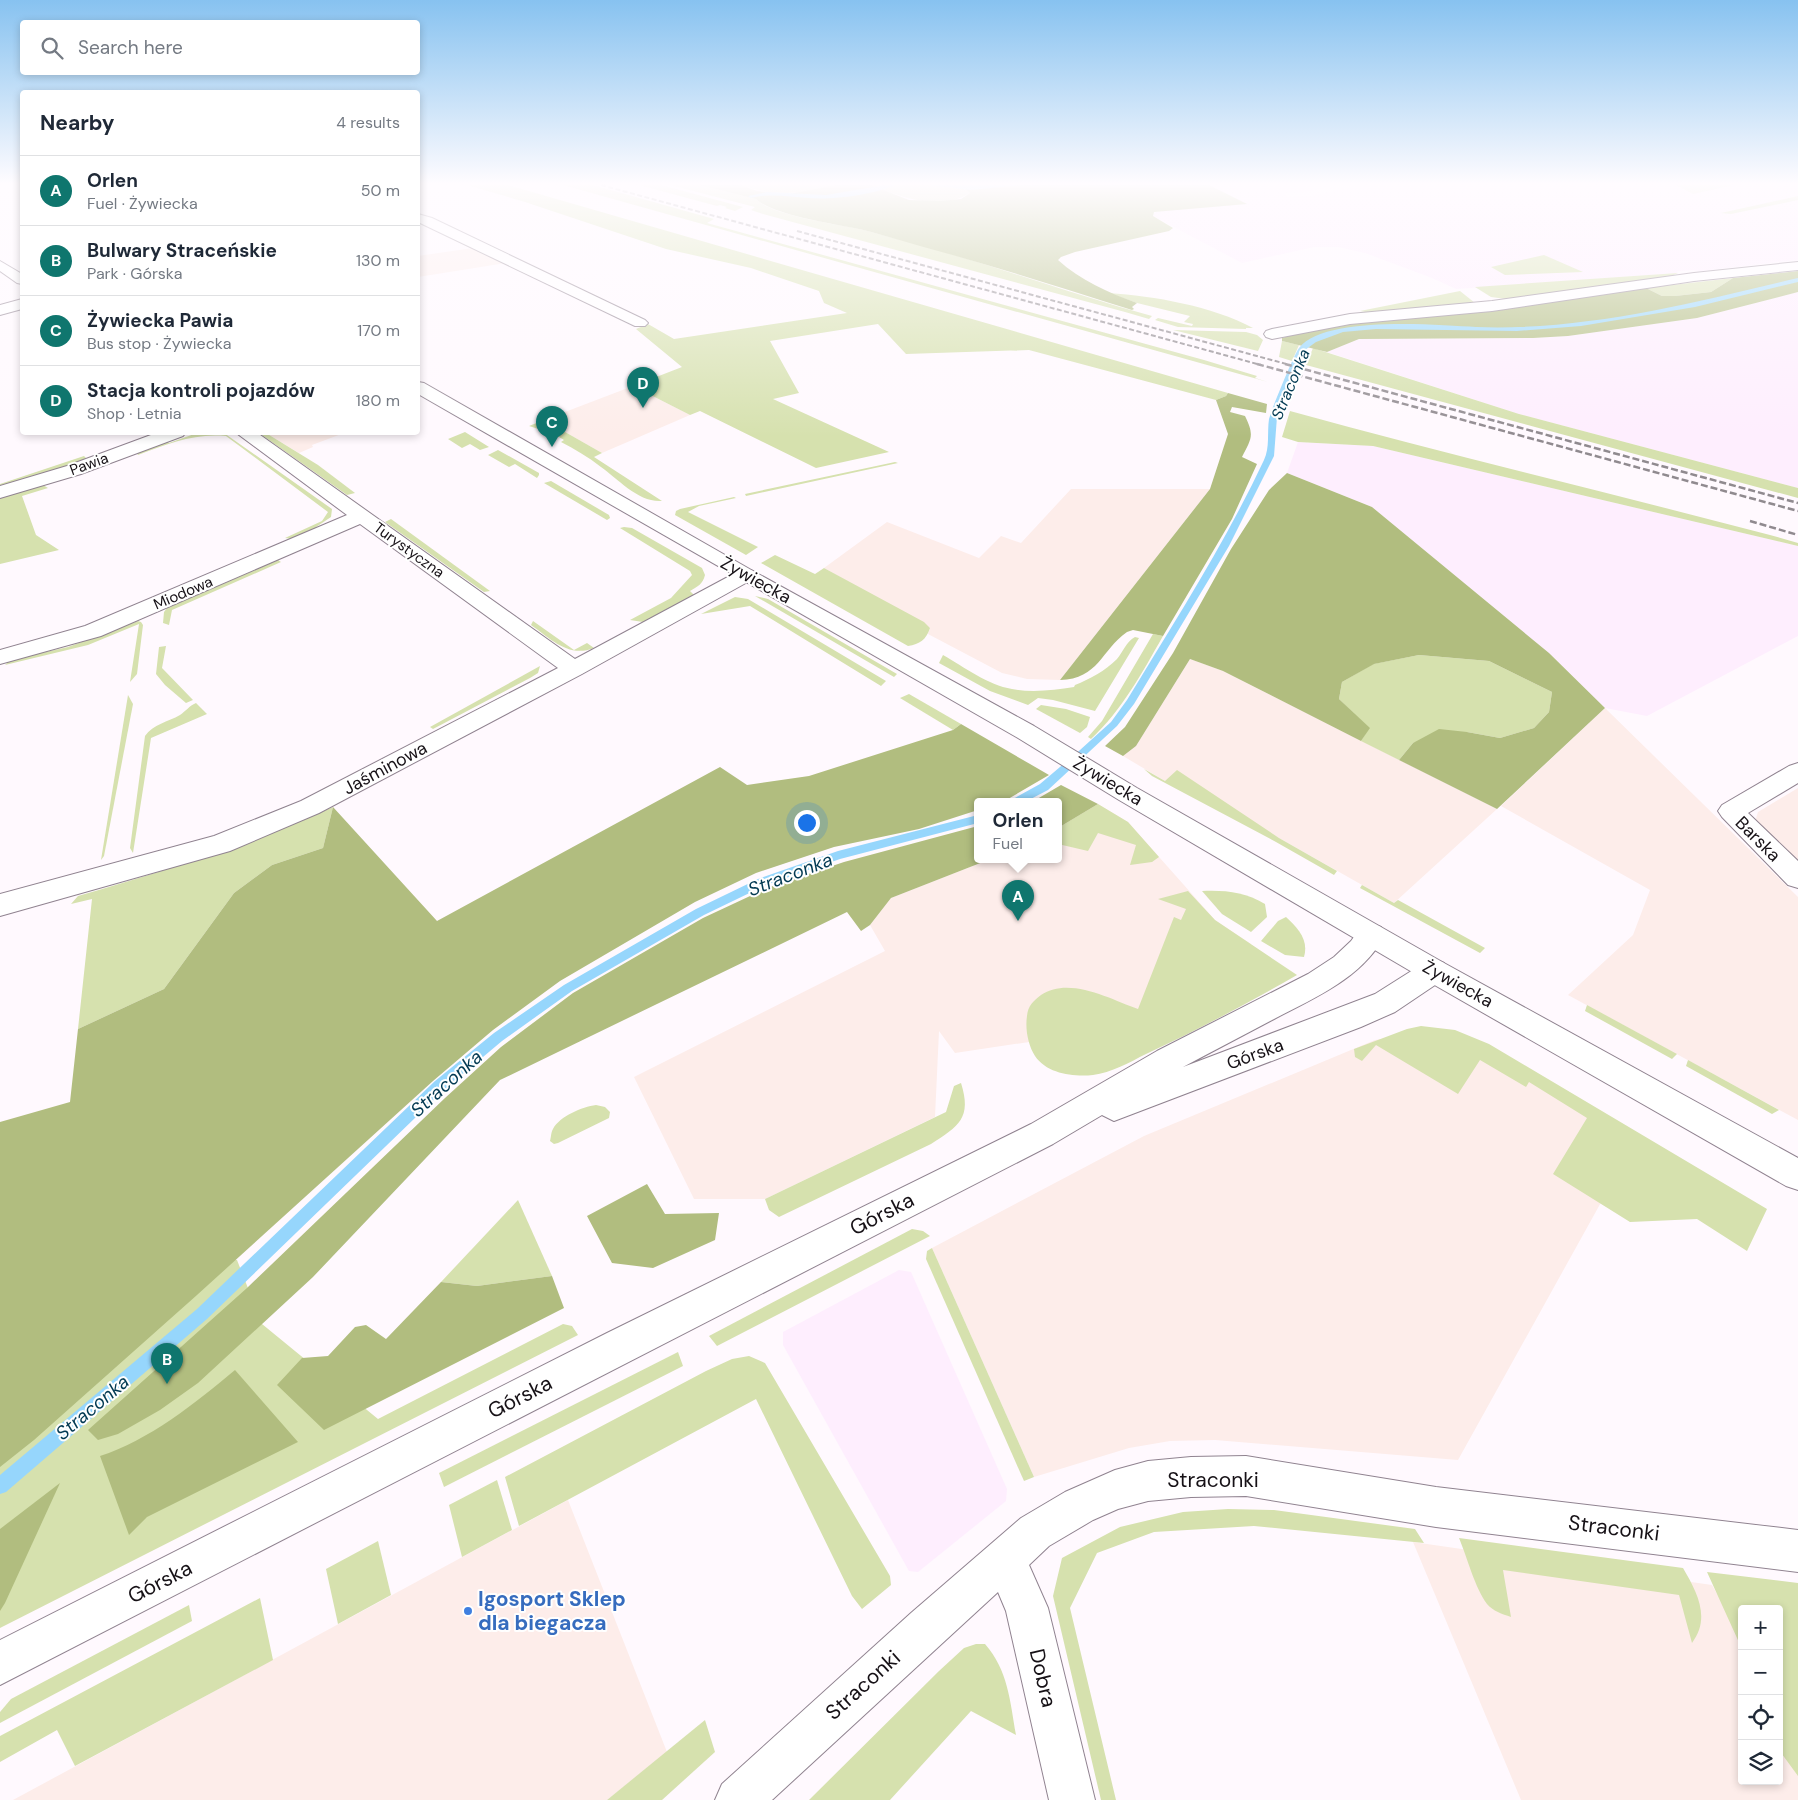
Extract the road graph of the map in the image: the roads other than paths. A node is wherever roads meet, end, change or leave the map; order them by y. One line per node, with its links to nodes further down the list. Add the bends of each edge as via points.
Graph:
1 (5, 269): 4 (street)
2 (527, 269): 7 (street)
3 (1770, 269): 8 (street, via 1492,306 1350,319)
4 (20, 279)
5 (20, 305): 6 (street)
6 (0, 310)
7 (640, 323)
8 (1272, 334)
9 (420, 388): 14 (street, Żywiecka)
10 (169, 435): 12 (street, Pawia, via 74,470)
11 (248, 435): 13 (street, Turystyczna)
12 (0, 492)
13 (362, 516): 15 (street, Miodowa, via 93,631); 16 (street, Turystyczna)
14 (746, 575): 16 (street, Jaśminowa); 20 (street, Żywiecka, via 1026,732)
15 (0, 657)
16 (574, 669): 19 (street, Jaśminowa, via 310,807 255,830 202,850)
17 (1798, 772): 18 (street, Barska, via 1731,812)
18 (1798, 878)
19 (0, 905)
20 (1371, 935): 21 (street, Żywiecka); 22 (street, Górska, via 1344,965 1318,982 1168,1060)
21 (1434, 971): 22 (street, Górska, via 1385,1003 1350,1018); 23 (street, Żywiecka)
22 (1042, 1134): 26 (street, Górska)
23 (1798, 1174)
24 (1798, 1551): 25 (street, Straconki, via 1436,1507 1246,1476 1148,1481 1115,1490 1079,1506 1035,1532)
25 (1004, 1559): 27 (street, Straconki); 28 (street, Dobra, via 1027,1608)
26 (0, 1663)
27 (738, 1800)
28 (1072, 1800)

